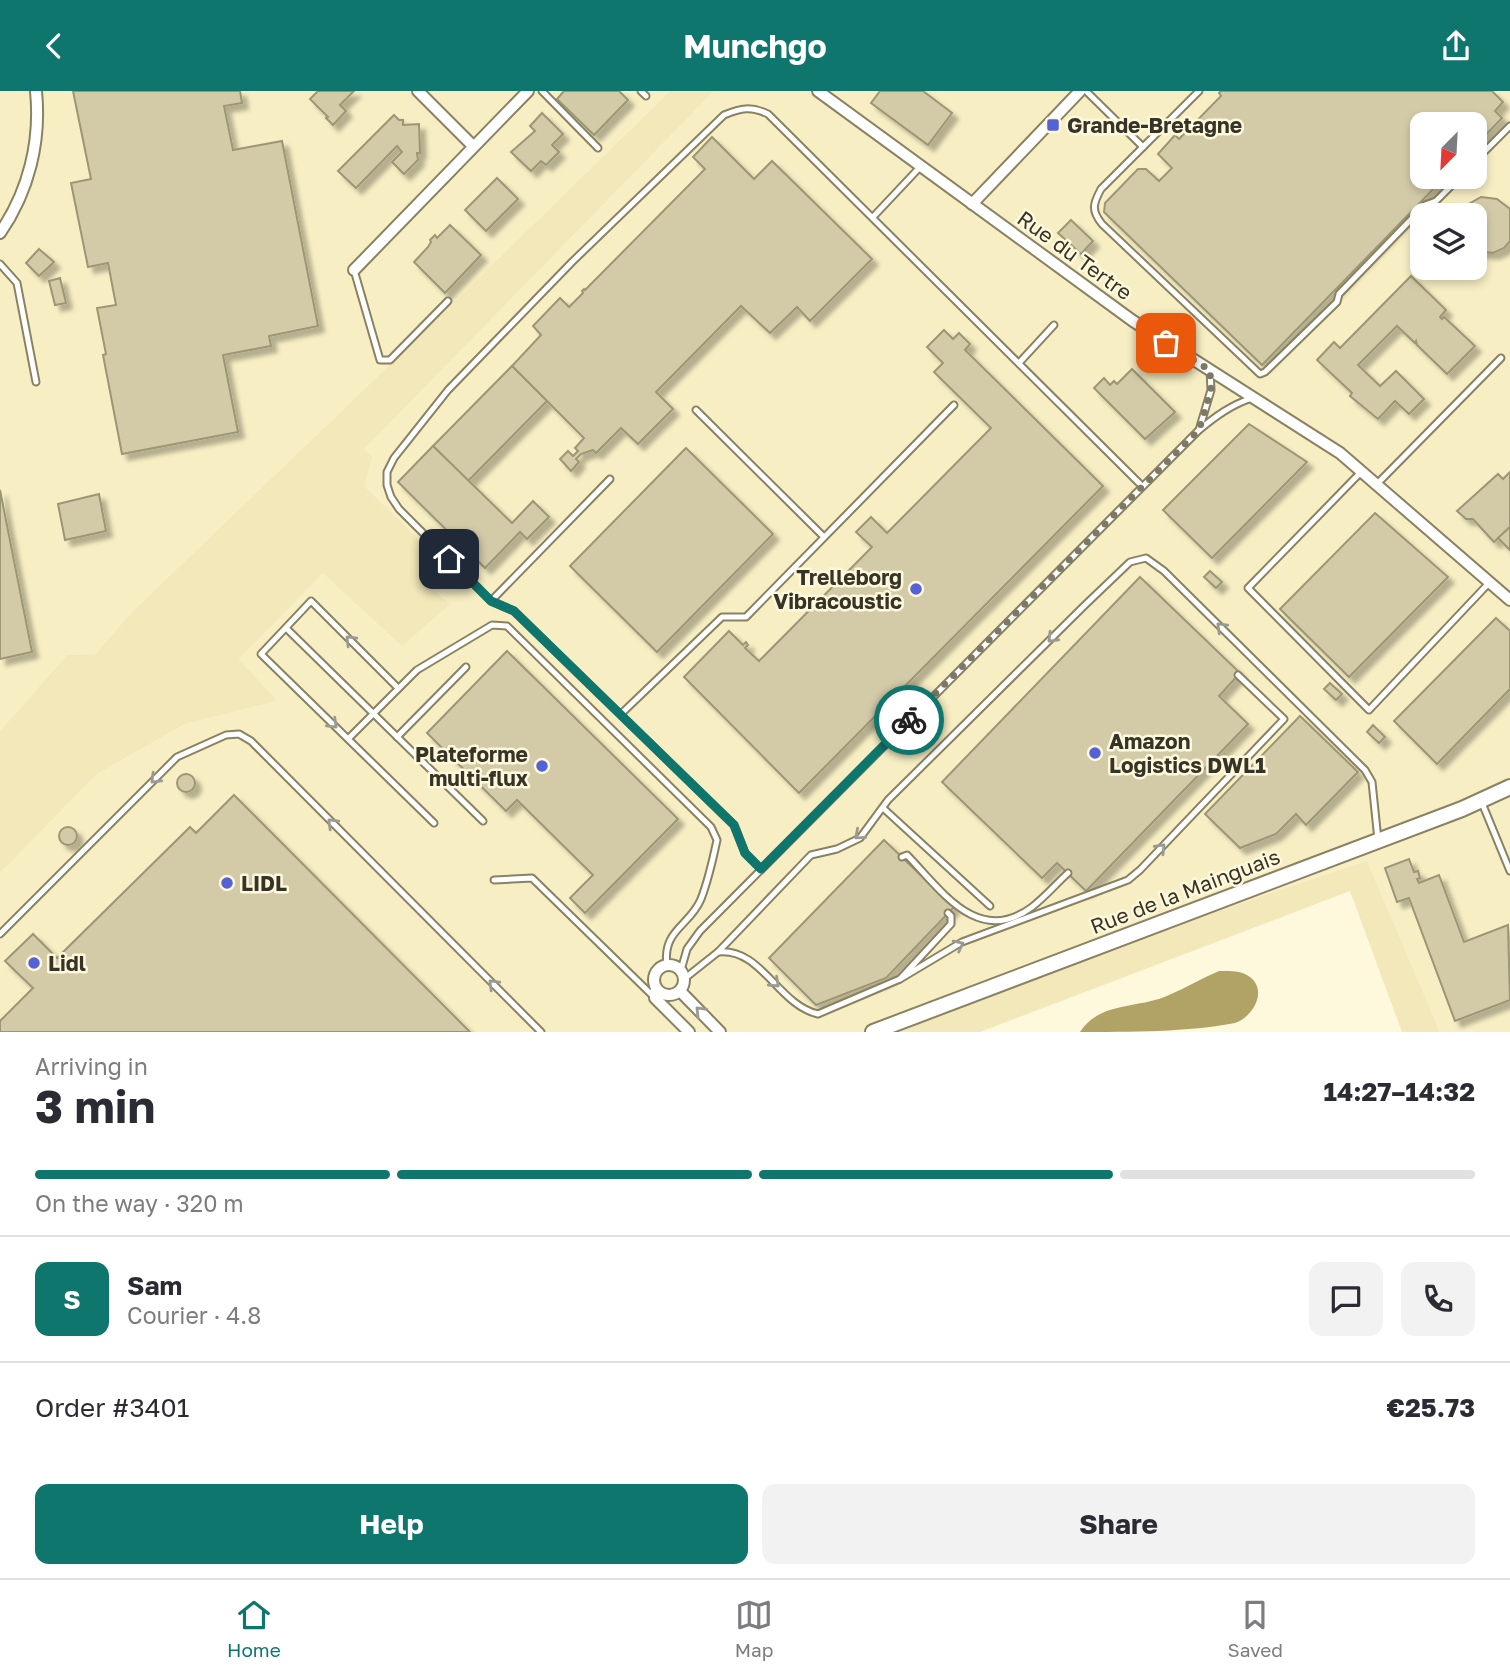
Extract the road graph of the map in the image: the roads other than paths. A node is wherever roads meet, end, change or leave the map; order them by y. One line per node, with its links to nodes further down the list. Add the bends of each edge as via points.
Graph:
1 (36, 91): 18 (street, via 37,139 24,189)
2 (418, 91): 10 (street)
3 (528, 91): 10 (street)
4 (542, 91): 12 (lane)
5 (818, 91): 14 (street, Rue du Tertre)
6 (1080, 91): 16 (street)
7 (1086, 91): 11 (lane)
8 (1199, 91): 11 (lane)
9 (1510, 126): 13 (lane)
10 (473, 146): 20 (street)
11 (1143, 147): 15 (lane, via 1101,189 1093,207 1095,215 1260,374 1336,302 1425,205)
12 (598, 148)
13 (1488, 148)
14 (921, 166): 16 (street, Rue du Tertre); 17 (lane)
15 (1448, 189)
16 (972, 204): 25 (street, Rue du Tertre, via 1133,321)
17 (873, 217): 24 (lane); 38 (lane, via 768,114 740,108 724,115 572,262 448,390 387,472 387,485 399,509)
18 (0, 233)
19 (0, 264): 26 (lane, via 16,283)
20 (354, 270): 21 (lane, via 380,359 390,360)
21 (448, 301)
22 (1054, 325): 24 (lane)
23 (1500, 358): 33 (lane)
24 (1019, 363): 34 (lane)
25 (1210, 370): 27 (street, Rue du Tertre); 30 (lane, via 1211,390)
26 (36, 382)
27 (1253, 398): 30 (lane, via 1237,403); 31 (street, Rue du Tertre)
28 (954, 405): 35 (lane)
29 (696, 410): 35 (lane)
30 (1199, 430): 34 (lane)
31 (1362, 471): 33 (street, Rue du Tertre); 36 (lane, via 1248,588 1369,710)
32 (610, 479): 38 (lane)
33 (1377, 484): 36 (street, Rue du Tertre)
34 (1142, 486): 54 (lane)
35 (824, 537): 44 (lane, via 746,617 722,617)
36 (1489, 582): 37 (street, Rue du Tertre)
37 (1510, 600)
38 (491, 601): 44 (lane, via 514,611)
39 (286, 628): 42 (lane, one-way to 39, via 311,601); 43 (lane); 46 (lane, one-way to 46, via 261,654)
40 (466, 667): 45 (lane)
41 (1238, 675): 64 (lane, one-way to 41, via 962,942 1128,880 1140,870 1284,719)
42 (398, 688): 43 (lane); 62 (lane, via 416,670 492,625 507,627 711,827 717,840 701,900 667,944)
43 (373, 713): 45 (lane); 46 (lane)
44 (621, 715): 54 (lane, via 734,825 745,853)
45 (397, 737): 50 (lane)
46 (349, 738): 51 (lane)
47 (1510, 786): 48 (street, Rue de la Mainguais)
48 (1480, 800): 52 (street, Rue de la Mainguais); 55 (lane)
49 (883, 807): 52 (lane, one-way to 49, via 1372,782 1365,770 1146,558 1130,562); 58 (lane); 61 (lane, one-way to 61, via 860,838 811,855)
50 (483, 821)
51 (434, 824)
52 (1378, 840): 70 (street, Rue de la Mainguais)
53 (902, 857): 56 (lane, via 907,855 958,907 993,922 1031,908)
54 (761, 869): 63 (lane, via 693,940)
55 (1510, 871)
56 (1068, 873)
57 (494, 880): 66 (lane, via 532,878)
58 (990, 906)
59 (948, 913): 64 (lane, via 951,924)
60 (0, 934): 67 (lane, one-way to 60, via 239,734 226,735 177,757)
61 (718, 952): 63 (lane); 64 (lane, one-way to 64, via 744,956 801,1008 818,1014)
62 (667, 965): 63 (street); 66 (street, via 656,973)
63 (682, 974): 65 (street)
64 (900, 979)
65 (680, 991): 66 (street); 69 (street, one-way to 65)
66 (656, 993): 68 (street)
67 (541, 1032)
68 (689, 1032)
69 (720, 1032)
70 (873, 1032)

